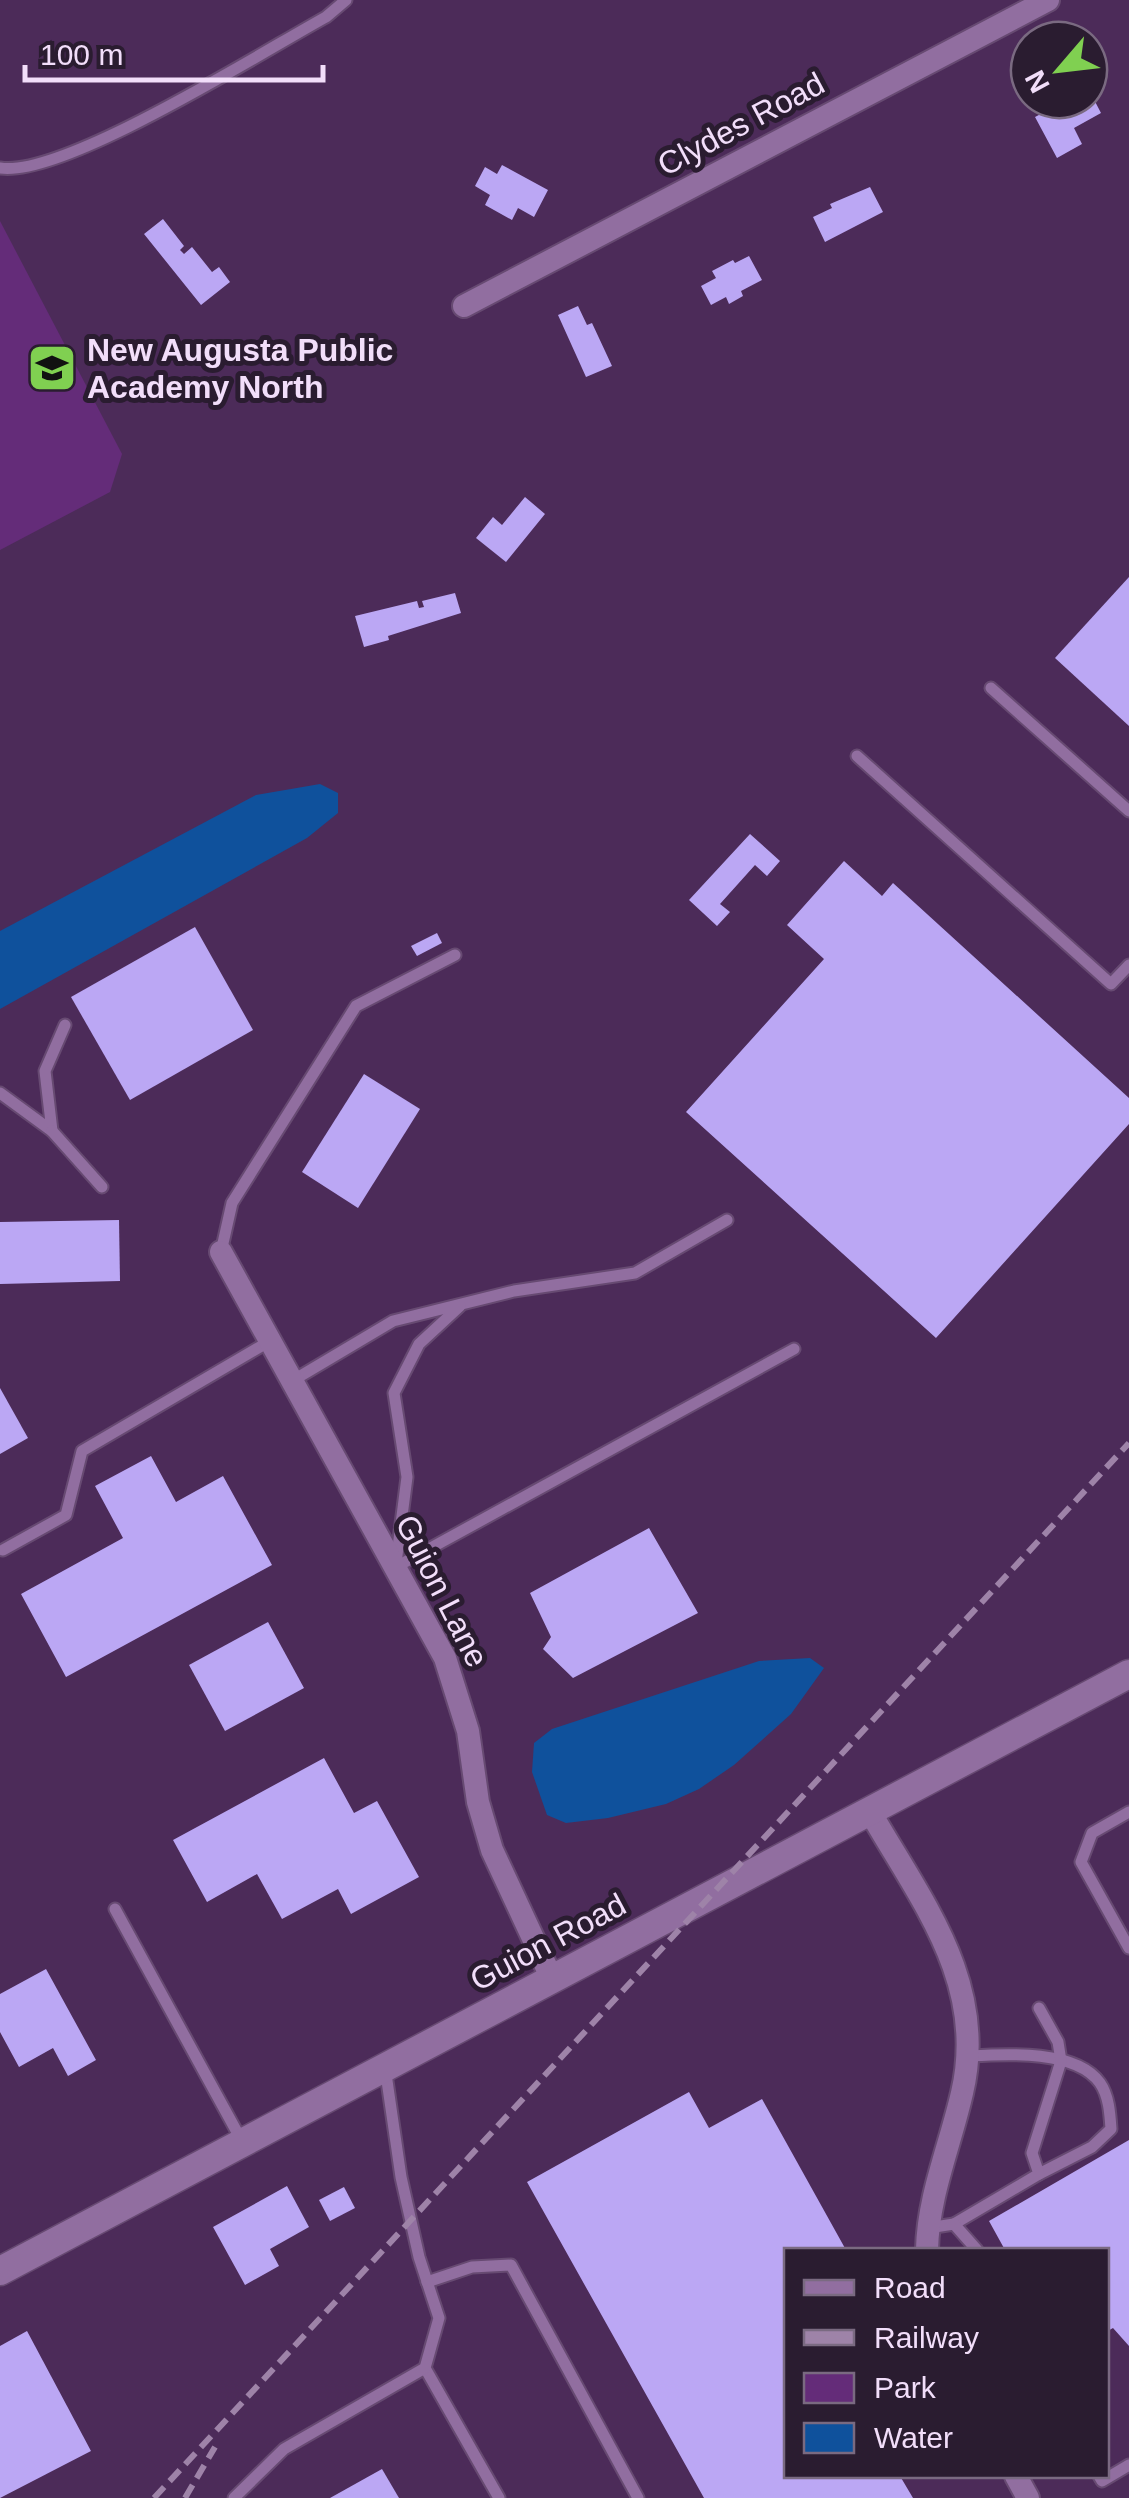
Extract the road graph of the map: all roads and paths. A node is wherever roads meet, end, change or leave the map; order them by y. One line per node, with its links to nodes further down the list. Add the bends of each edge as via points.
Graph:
1 (346, 0): 3 (lane, via 104,140 47,162)
2 (1048, 0): 4 (street, Clydes Road)
3 (0, 168)
4 (464, 306)
5 (991, 688): 7 (lane)
6 (857, 756): 9 (lane, via 1110,984)
7 (1129, 810)
8 (455, 955): 15 (lane, via 356,1006 232,1203)
9 (1129, 965)
10 (65, 1025): 12 (lane, via 45,1071)
11 (0, 1093): 12 (lane)
12 (52, 1131): 13 (lane)
13 (102, 1188)
14 (726, 1220): 16 (lane, via 635,1273)
15 (221, 1252): 17 (street, Guion Lane)
16 (462, 1304): 19 (lane, via 393,1321); 21 (lane, via 419,1344 394,1393 407,1477)
17 (270, 1340): 19 (street, Guion Lane); 20 (lane, via 82,1451 66,1515)
18 (794, 1349): 21 (lane)
19 (292, 1381): 21 (street, Guion Lane)
20 (3, 1550)
21 (396, 1567): 27 (street, Guion Lane, via 455,1684 492,1850)
22 (1129, 1674): 23 (street, Guion Road)
23 (870, 1810): 27 (street, Guion Road); 29 (street, via 951,1953 963,1990)
24 (1129, 1812): 26 (lane, via 1092,1833 1081,1862)
25 (115, 1909): 32 (lane)
26 (1129, 1948)
27 (552, 1979): 31 (street, Guion Road)
28 (1040, 2008): 30 (lane)
29 (969, 2056): 30 (lane); 35 (street)
30 (1061, 2061): 33 (lane, via 1032,2153); 33 (lane, via 1099,2081 1111,2129 1092,2147)
31 (386, 2067): 32 (street, Guion Road); 38 (lane, via 401,2177)
32 (242, 2143): 37 (street, Guion Road)
33 (1039, 2174): 34 (lane)
34 (954, 2224): 35 (lane); 36 (lane)
35 (927, 2239)
36 (975, 2248)
37 (0, 2271)
38 (427, 2282): 39 (lane, via 438,2318); 42 (lane, via 511,2265)
39 (425, 2368): 40 (lane, via 284,2449); 41 (lane)
40 (234, 2498)
41 (499, 2498)
42 (638, 2498)

